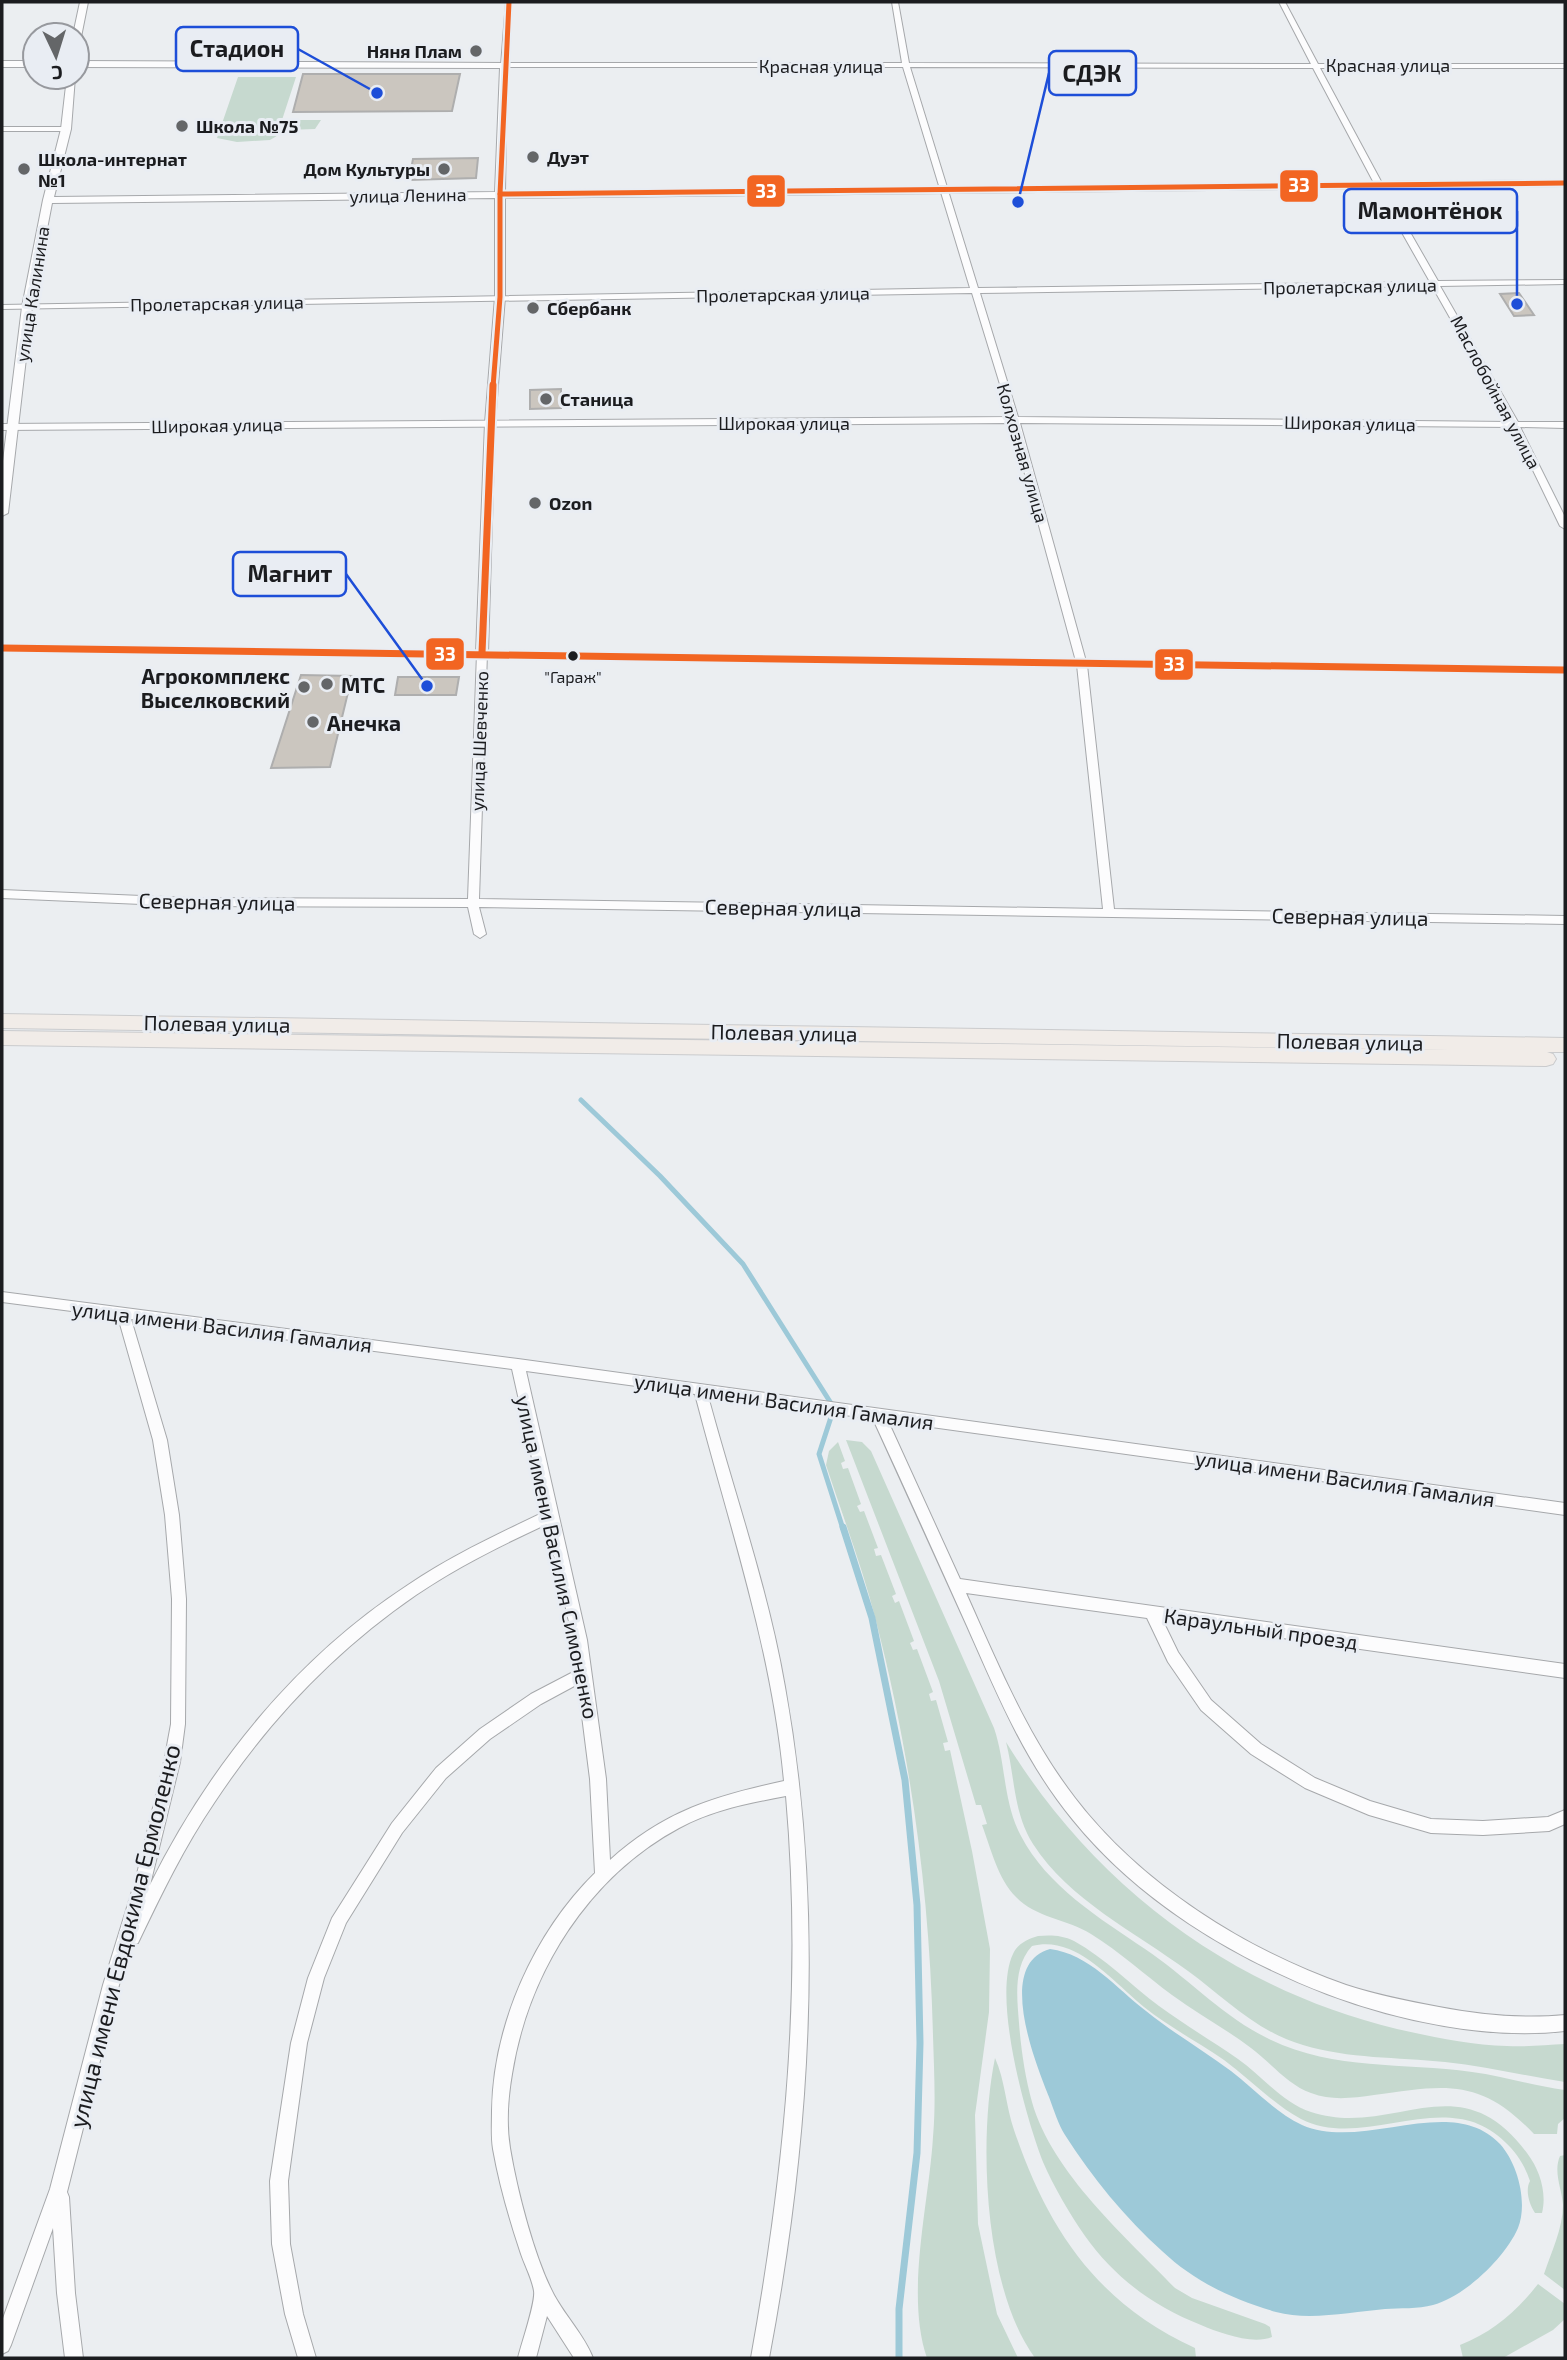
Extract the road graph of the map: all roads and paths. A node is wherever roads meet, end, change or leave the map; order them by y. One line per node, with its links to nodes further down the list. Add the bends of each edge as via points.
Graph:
1 (84, 2): 5 (street)
2 (509, 2): 9 (street, улица Шевченко)
3 (895, 2): 11 (street, Колхозная улица)
4 (1282, 2): 10 (street, Маслобойная улица)
5 (80, 21)
6 (2, 64): 7 (street)
7 (21, 64)
8 (91, 64): 9 (street, Красная улица)
9 (504, 65): 11 (street, Красная улица); 19 (street, улица Шевченко)
10 (1317, 65): 11 (street, Красная улица); 12 (street, Красная улица); 17 (street, Маслобойная улица)
11 (906, 66): 18 (street, Колхозная улица)
12 (1565, 66)
13 (70, 91): 15 (street, улица Калинина)
14 (2, 129): 15 (street)
15 (66, 129): 20 (street, улица Калинина)
16 (1565, 183): 17 (street, улица Ленина)
17 (1380, 185): 18 (street, улица Ленина); 22 (street, Маслобойная улица)
18 (943, 189): 19 (street, улица Ленина); 23 (street, Колхозная улица)
19 (500, 194): 20 (street, улица Ленина); 24 (street, улица Шевченко)
20 (48, 200): 26 (street, улица Калинина)
21 (1565, 282): 22 (street, Пролетарская улица)
22 (1438, 285): 23 (street, Пролетарская улица); 29 (street, Маслобойная улица)
23 (975, 292): 24 (street, Пролетарская улица); 27 (street, Колхозная улица)
24 (500, 297): 26 (street, Пролетарская улица); 28 (street, улица Шевченко)
25 (2, 307): 26 (street, Пролетарская улица)
26 (27, 307): 32 (street, улица Калинина)
27 (1014, 420): 28 (street, Широкая улица); 29 (street, Широкая улица); 37 (street, Колхозная улица)
28 (490, 422): 32 (street, Широкая улица); 36 (street, улица Шевченко)
29 (1516, 425): 30 (street, Широкая улица); 34 (street, Маслобойная улица)
30 (1565, 425)
31 (2, 427): 32 (street, Широкая улица)
32 (14, 427): 33 (street, улица Калинина)
33 (2, 513)
34 (1565, 526)
35 (2, 648): 36 (main road)
36 (482, 653): 37 (main road); 40 (street, улица Шевченко)
37 (1082, 664): 38 (main road); 41 (street, Колхозная улица)
38 (1565, 670)
39 (2, 894): 40 (street, Северная улица, via 188,902)
40 (473, 903): 41 (street, Северная улица); 43 (street, улица Шевченко)
41 (1109, 912): 42 (street, Северная улица)
42 (1565, 920)
43 (480, 934)
44 (2, 1021): 46 (highway, Полевая улица)
45 (2, 1038): 47 (highway, Полевая улица)
46 (1565, 1045)
47 (1565, 1059)
48 (2, 1297): 49 (street, улица имени Василия Гамалия)
49 (123, 1313): 50 (street, улица имени Василия Гамалия); 62 (street, улица имени Евдокима Ермоленко, via 160,1440 172,1515 180,1689 172,1762 144,1878)
50 (519, 1364): 51 (street, улица имени Василия Гамалия); 54 (street, улица имени Василия Симоненко)
51 (700, 1390): 52 (street, улица имени Василия Гамалия); 59 (street, via 762,1609 779,1686)
52 (878, 1414): 53 (street, улица имени Василия Гамалия); 55 (street)
53 (1565, 1509)
54 (552, 1515): 58 (street, улица имени Василия Симоненко); 62 (street, via 506,1534 380,1609 277,1704 190,1824)
55 (956, 1585): 56 (street, Караульный проезд); 63 (street, via 1020,1728 1086,1824 1150,1884 1225,1938 1291,1973 1423,2014 1487,2023)
56 (1152, 1613): 57 (street, Караульный проезд); 60 (street, via 1173,1657 1206,1705 1256,1749 1310,1783 1369,1808 1431,1826 1549,1824)
57 (1565, 1671)
58 (585, 1673): 61 (street, улица имени Василия Симоненко, via 598,1779); 68 (street, via 485,1734 441,1773 397,1828 341,1917 316,1978 299,2043 279,2181 281,2244)
59 (792, 1787): 61 (street, via 729,1801 672,1823); 71 (street, via 803,1958 786,2203)
60 (1565, 1817)
61 (603, 1875): 65 (street, via 552,1940 522,2000 503,2072 500,2139 522,2234)
62 (110, 1986): 64 (street, улица имени Евдокима Ермоленко)
63 (1565, 2023)
64 (60, 2189): 66 (street, улица имени Евдокима Ермоленко); 67 (street)
65 (544, 2293): 69 (street); 70 (street)
66 (2, 2345)
67 (74, 2358)
68 (307, 2358)
69 (527, 2358)
70 (584, 2358)
71 (760, 2358)

